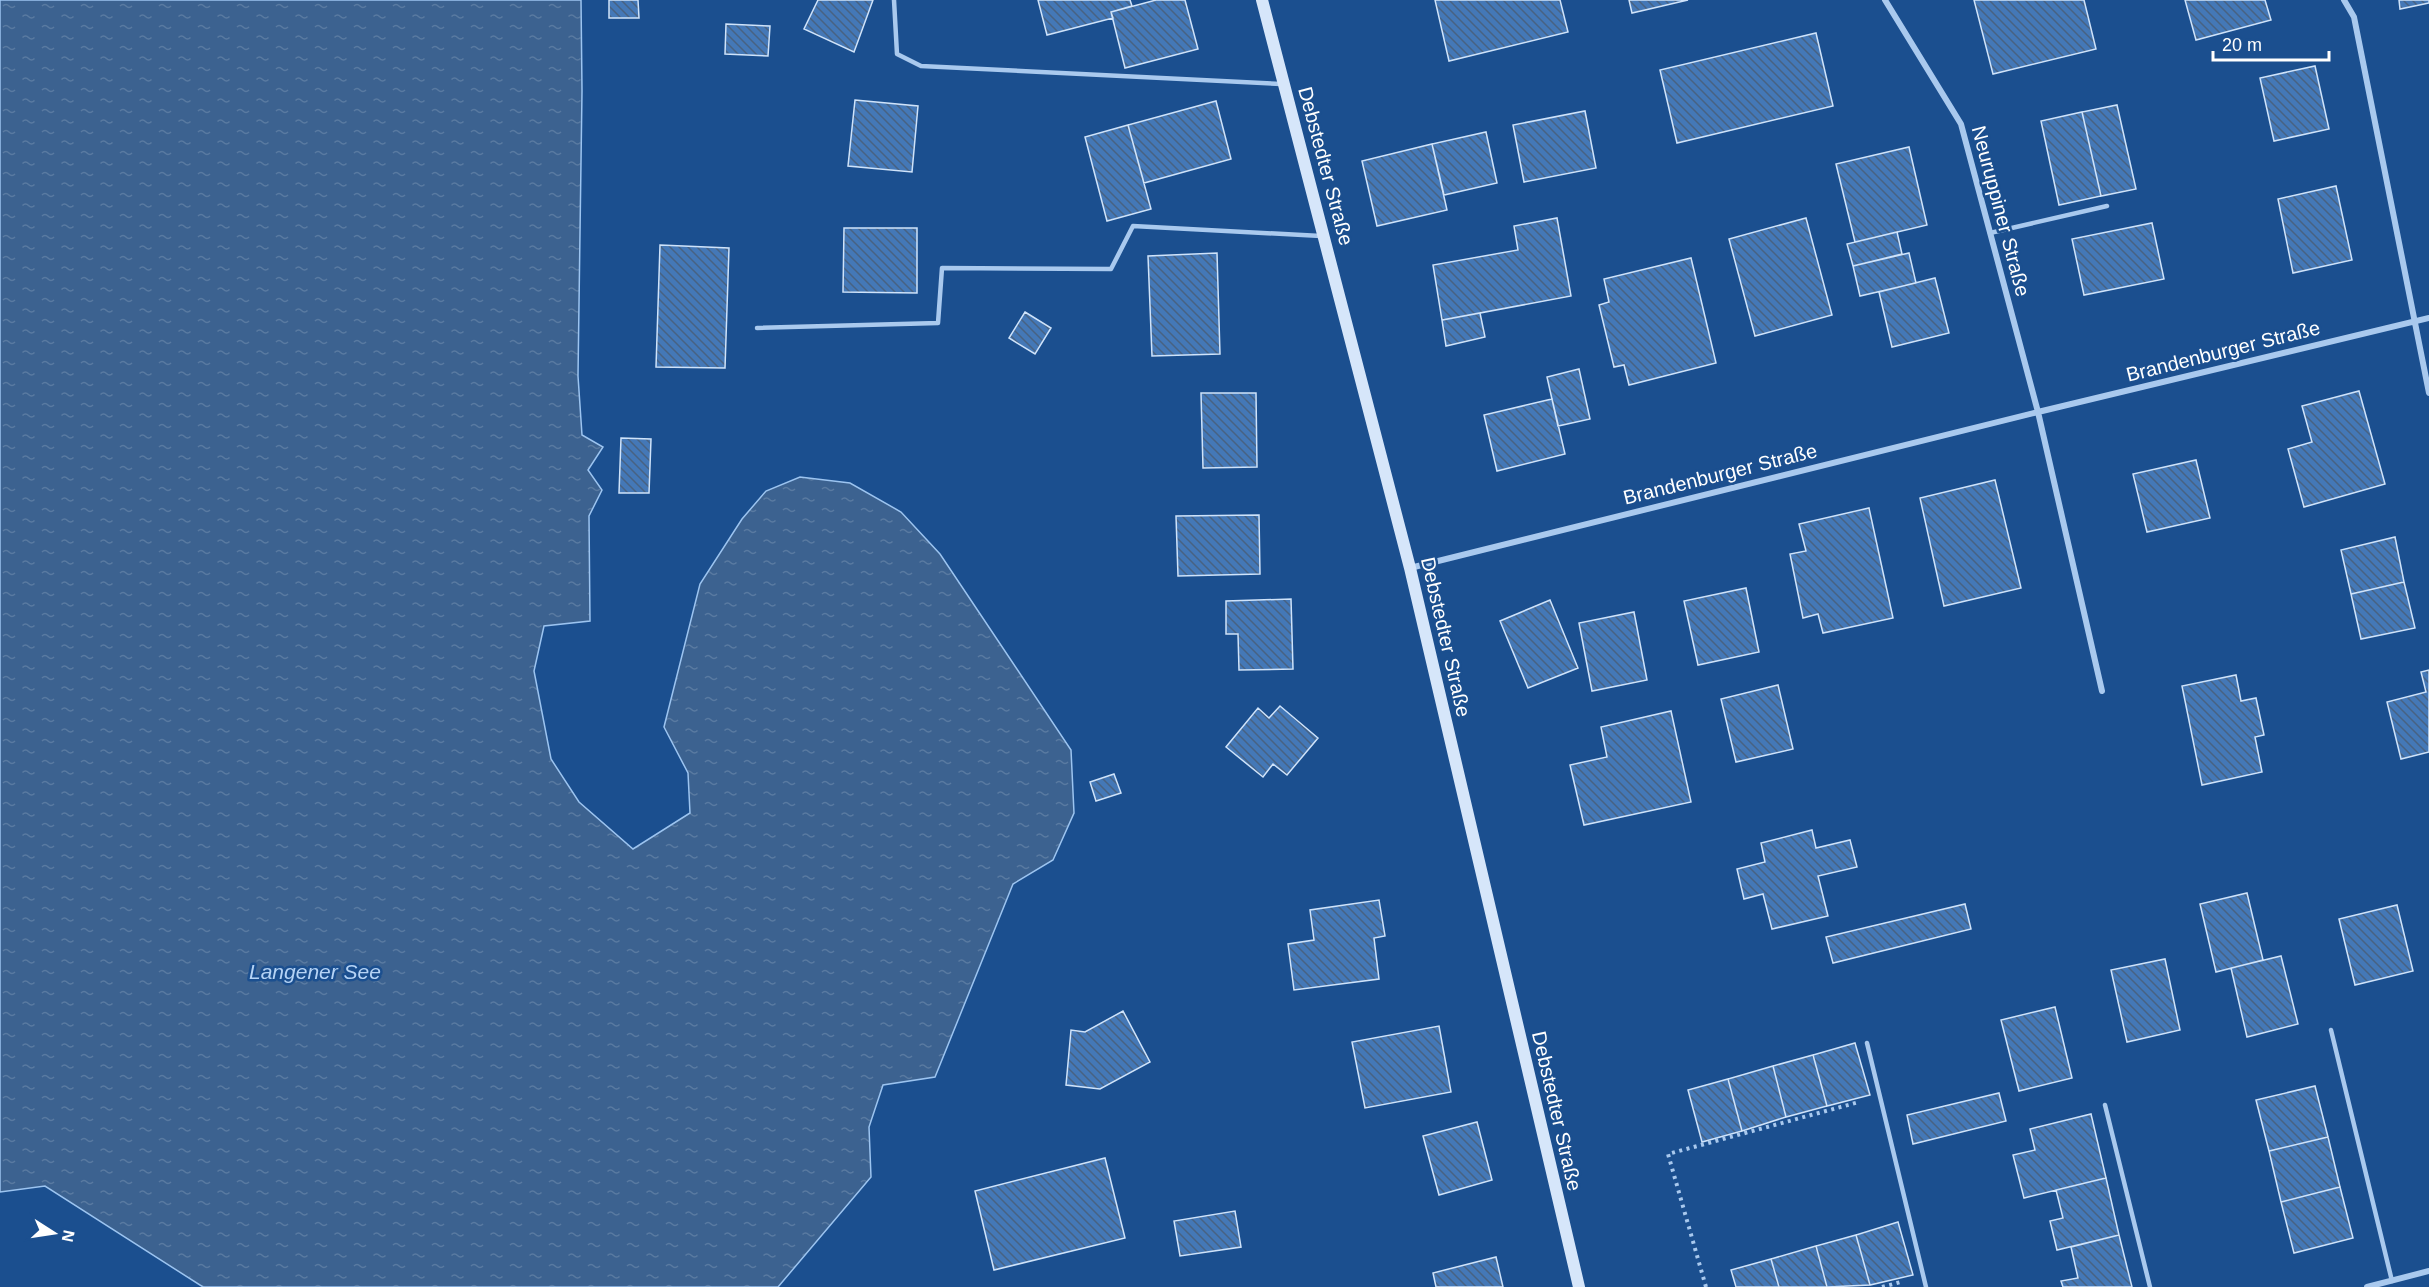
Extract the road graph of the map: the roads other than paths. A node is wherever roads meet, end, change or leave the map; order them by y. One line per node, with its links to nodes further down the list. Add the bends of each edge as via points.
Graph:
1 (894, 0): 5 (lane, via 897,54 921,66)
2 (1262, 0): 5 (main road, Debstedter Straße)
3 (1885, 0): 7 (street, Neuruppiner Straße, via 1961,124)
4 (2344, 0): 10 (street, via 2354,17)
5 (1284, 84): 8 (main road, Debstedter Straße)
6 (2107, 206): 7 (lane)
7 (1990, 233): 13 (street, Neuruppiner Straße)
8 (1324, 236): 11 (lane, via 1133,226 1111,269 942,268 938,323); 14 (main road, Debstedter Straße)
9 (2429, 318): 10 (street, Brandenburger Straße)
10 (2415, 322): 12 (street); 13 (street, Brandenburger Straße)
11 (757, 328)
12 (2429, 393)
13 (2038, 412): 14 (street, Brandenburger Straße); 15 (street)
14 (1410, 568): 21 (main road, Debstedter Straße)
15 (2102, 692)
16 (2331, 1030): 20 (lane)
17 (1866, 1043): 22 (lane)
18 (2105, 1105): 23 (lane)
19 (2429, 1271): 20 (street)
20 (2392, 1281): 24 (street)
21 (1579, 1287)
22 (1926, 1287)
23 (2150, 1287)
24 (2367, 1287)

